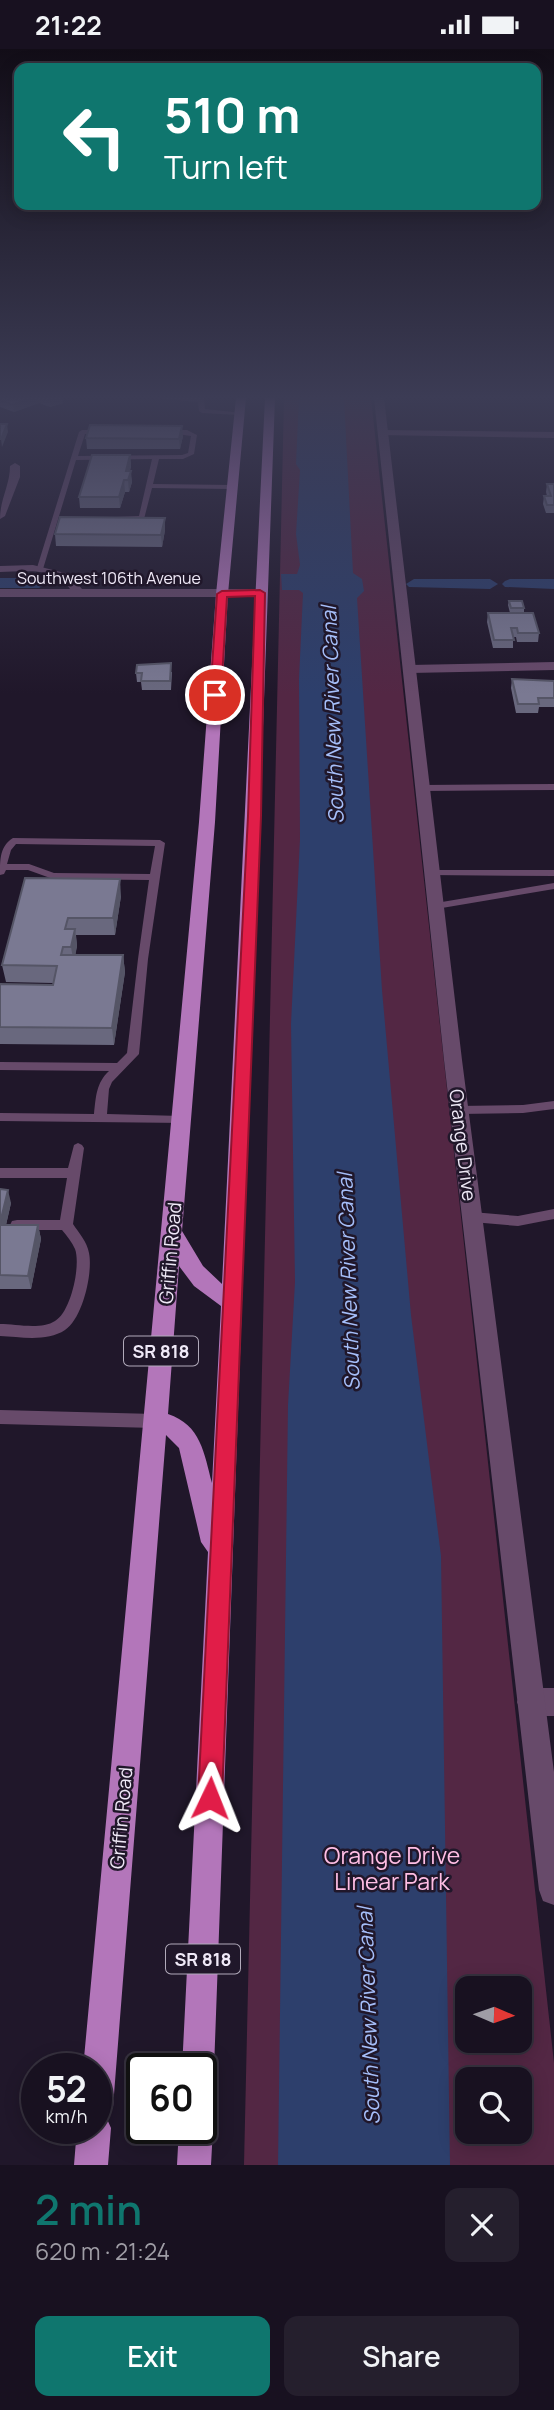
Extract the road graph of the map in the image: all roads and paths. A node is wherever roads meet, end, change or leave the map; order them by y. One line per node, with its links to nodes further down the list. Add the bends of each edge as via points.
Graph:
1 (7, 497): 7 (street)
2 (62, 497): 8 (lane)
3 (147, 497): 10 (lane, via 142,518)
4 (231, 497): 16 (main road, Griffin Road / SR 818)
5 (265, 497): 15 (main road, SR 818)
6 (391, 497): 18 (street, Orange Drive)
7 (0, 516)
8 (55, 518): 9 (lane); 12 (lane)
9 (67, 518)
10 (105, 518)
11 (0, 569): 12 (street)
12 (39, 569): 14 (street, via 69,577)
13 (0, 593): 14 (street, Southwest 106th Avenue)
14 (78, 593): 16 (street, Southwest 106th Avenue)
15 (260, 593): 16 (street, Southwest 106th Avenue); 42 (main road, SR 818)
16 (222, 594): 33 (main road, Griffin Road / SR 818)
17 (554, 666): 18 (street)
18 (410, 669): 20 (street, Orange Drive)
19 (550, 788): 20 (lane)
20 (423, 789): 22 (street, Orange Drive)
21 (1, 869): 24 (lane, via 29,867 53,876); 24 (lane, via 13,841 160,843)
22 (432, 873): 23 (lane); 26 (street, Orange Drive)
23 (554, 873)
24 (154, 877): 28 (lane, via 133,1054)
25 (554, 886): 26 (lane)
26 (436, 905): 30 (street, Orange Drive)
27 (0, 1066): 28 (lane)
28 (118, 1067): 32 (lane, via 103,1089)
29 (554, 1105): 30 (lane)
30 (459, 1110): 38 (street, Orange Drive)
31 (0, 1117): 32 (lane)
32 (100, 1119): 33 (lane)
33 (181, 1120): 41 (main road, Griffin Road / SR 818)
34 (78, 1148): 36 (lane)
35 (0, 1173): 36 (lane)
36 (74, 1174): 40 (lane)
37 (554, 1214): 38 (lane, via 518,1221)
38 (472, 1217): 47 (street, Orange Drive)
39 (6, 1225): 40 (lane)
40 (66, 1225): 43 (lane, via 83,1256 75,1309 61,1325 48,1331)
41 (172, 1231): 42 (main road, via 199,1279); 45 (main road, Griffin Road / SR 818)
42 (232, 1302): 46 (main road, SR 818)
43 (0, 1330)
44 (0, 1417): 45 (lane)
45 (155, 1421): 46 (main road, via 174,1427 190,1443); 49 (main road, Griffin Road / SR 818)
46 (219, 1564): 50 (main road, SR 818)
47 (543, 1702): 48 (street, Orange Drive)
48 (554, 1890)
49 (101, 2053)
50 (199, 2053)
51 (93, 2144): 53 (main road)
52 (195, 2144): 54 (main road)
53 (91, 2165)
54 (194, 2165)

